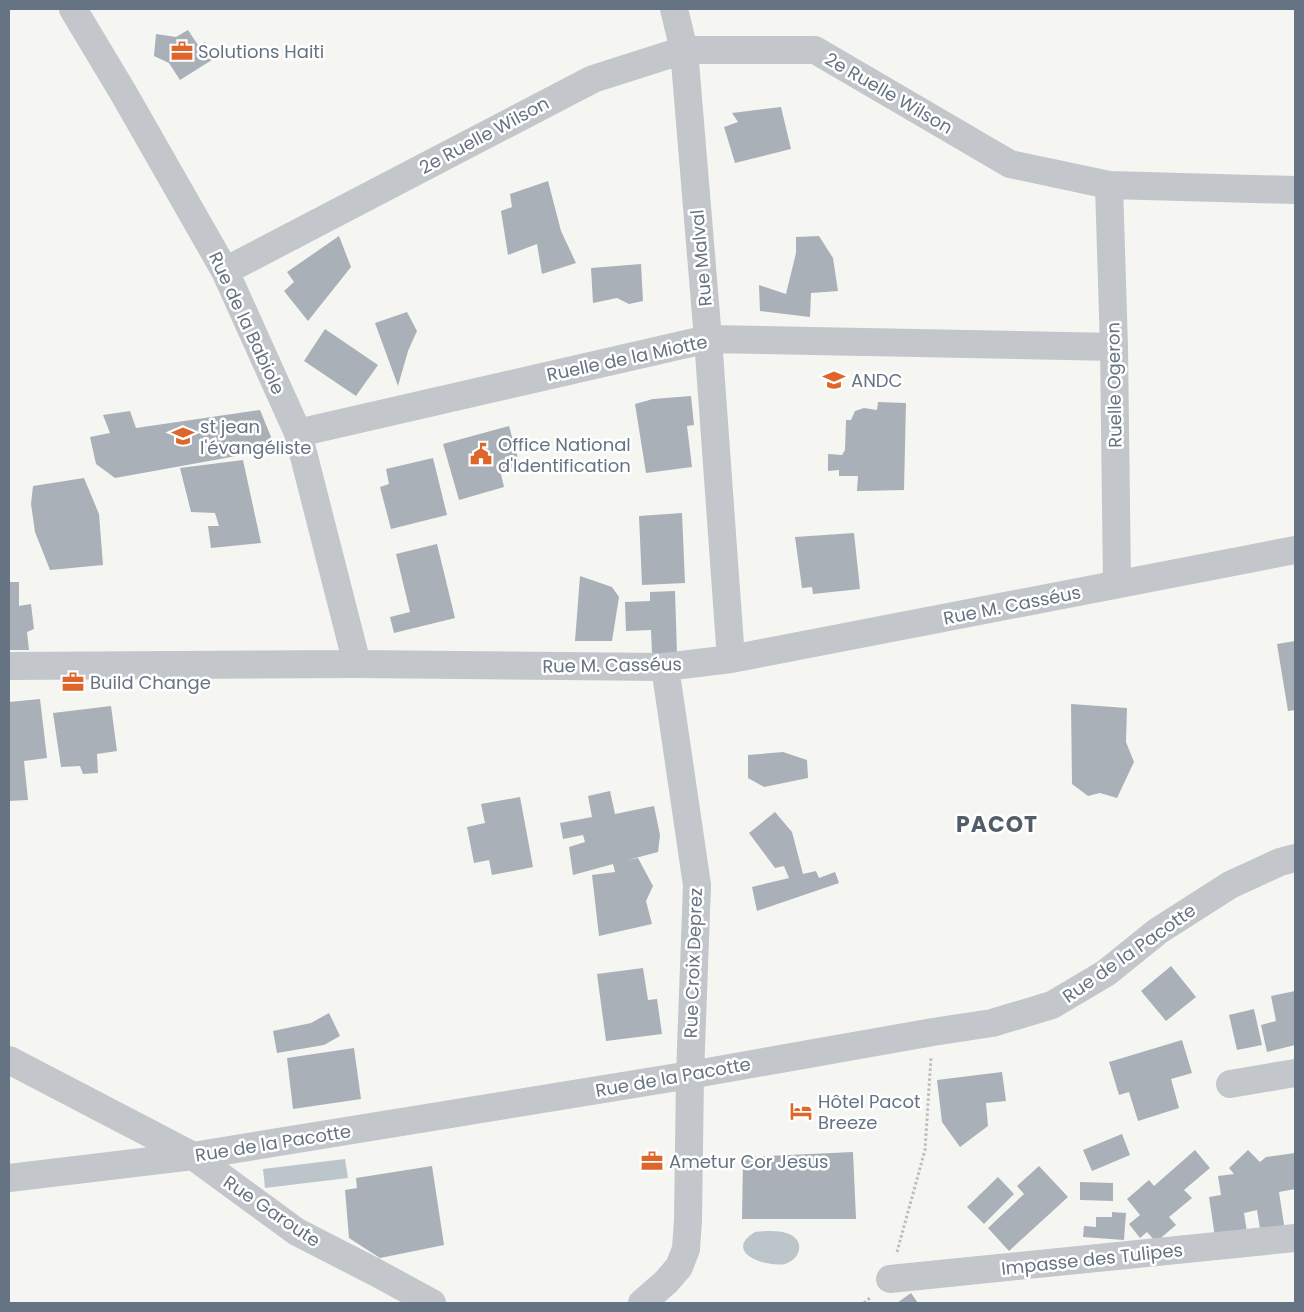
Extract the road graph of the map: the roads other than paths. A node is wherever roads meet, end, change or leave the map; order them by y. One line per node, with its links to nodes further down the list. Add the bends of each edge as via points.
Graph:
1 (73, 9): 6 (street, Rue de la Babiole)
2 (674, 9): 3 (street, Rue Malval)
3 (684, 50): 4 (street, 2e Ruelle Wilson, via 815,50 1010,164); 6 (street, 2e Ruelle Wilson, via 593,79); 7 (street, Rue Malval)
4 (1108, 185): 5 (street, 2e Ruelle Wilson); 8 (street, Ruelle Ogeron)
5 (1295, 190)
6 (225, 271): 9 (street, Rue de la Babiole)
7 (708, 339): 8 (street, Ruelle de la Miotte); 9 (street, Ruelle de la Miotte); 12 (street, Rue Malval)
8 (1114, 347): 11 (street, Ruelle Ogeron)
9 (298, 433): 13 (street, Rue de la Babiole)
10 (1295, 550): 11 (street, Rue M. Casséus)
11 (1117, 584): 12 (street, Rue M. Casséus)
12 (731, 659): 15 (street, Rue M. Casséus)
13 (357, 664): 14 (street, Rue M. Casséus); 15 (street, Rue M. Casséus)
14 (9, 666)
15 (665, 667): 19 (street, Rue Croix Deprez, via 696,885)
16 (1295, 858): 19 (street, Rue de la Pacotte, via 1230,885 1158,931 1106,973 1052,1005 992,1023)
17 (9, 1060): 21 (street, Rue Garoute)
18 (1295, 1073): 20 (street)
19 (690, 1075): 21 (street, Rue de la Pacotte); 26 (street, Rue Croix Deprez, via 686,1249 679,1267)
20 (1230, 1084)
21 (193, 1156): 22 (street, Rue de la Pacotte); 25 (street, Rue Garoute, via 297,1232)
22 (9, 1178)
23 (1295, 1238): 24 (street, Impasse des Tulipes)
24 (890, 1280)
25 (432, 1303)
26 (642, 1303)

